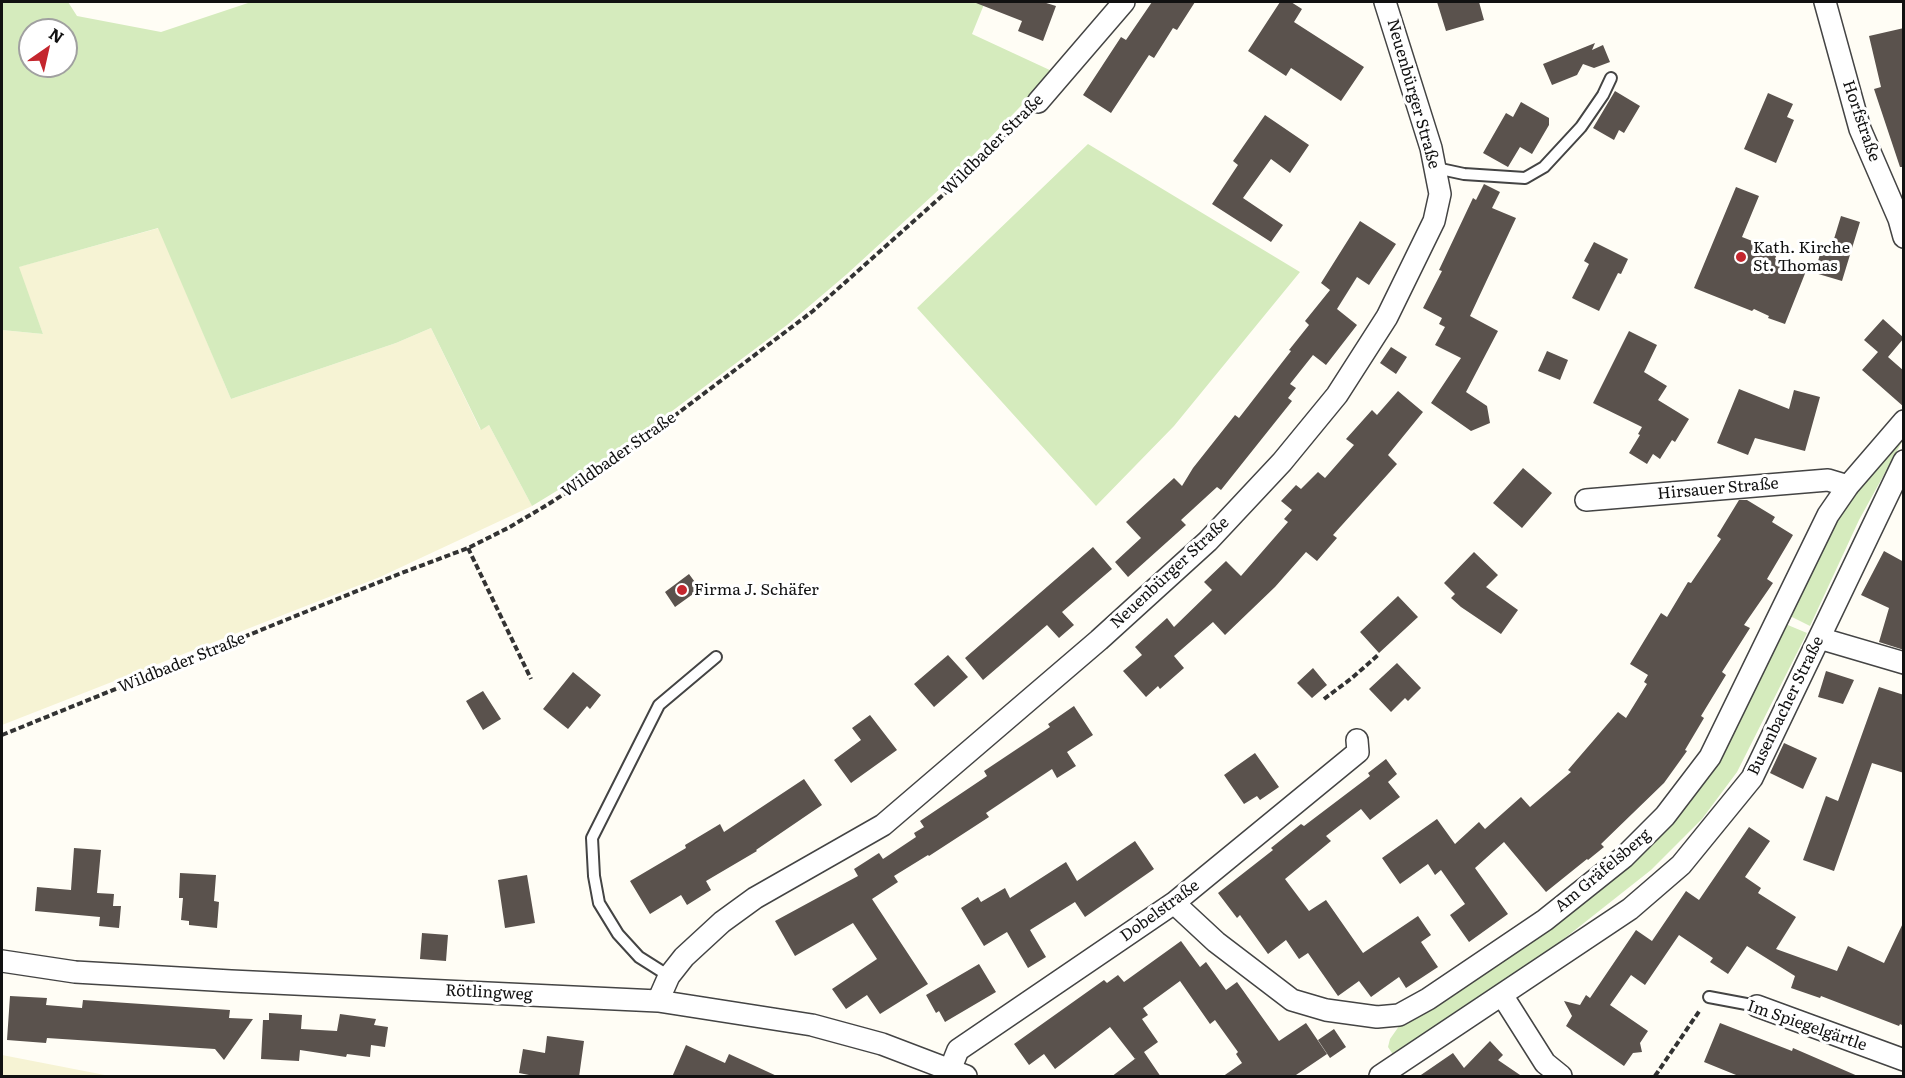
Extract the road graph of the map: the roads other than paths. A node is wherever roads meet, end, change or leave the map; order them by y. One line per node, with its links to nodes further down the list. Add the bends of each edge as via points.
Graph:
1 (1124, 2): 5 (street, Wildbader Straße)
2 (1385, 2): 6 (street, Neuenbürger Straße)
3 (1825, 2): 7 (street, Horfstraße, via 1860,129)
4 (1611, 78): 6 (lane, via 1581,127 1544,167 1525,178)
5 (1038, 102)
6 (1436, 168): 18 (street, Neuenbürger Straße, via 1440,195 1434,221 1387,317 1337,395 1282,462 1208,541 883,825 755,898 722,922)
7 (1904, 237)
8 (1904, 421): 10 (street, Am Gräfelsberg)
9 (1904, 461): 12 (street, Busenbacher Straße)
10 (1848, 486): 11 (street, Hirsauer Straße, via 1828,480); 16 (street, Am Gräfelsberg, via 1828,515 1710,757 1665,816 1624,856 1545,920 1428,999 1399,1015 1377,1017 1326,1010 1292,999 1216,942)
11 (1586, 500)
12 (1819, 638): 14 (street); 19 (street, Busenbacher Straße, via 1752,778 1681,865 1630,909)
13 (716, 657): 18 (lane, via 658,705 592,838 599,903 618,934 639,957)
14 (1904, 663)
15 (1357, 740): 16 (street, Dobelstraße, via 1358,752)
16 (1174, 903): 24 (street, Dobelstraße, via 958,1050)
17 (2, 961): 21 (street, Rötlingweg, via 75,972)
18 (669, 976): 21 (street, Neuenbürger Straße)
19 (1502, 995): 25 (street, Busenbacher Straße); 26 (street, via 1545,1064)
20 (1709, 997): 22 (lane, Im Spiegelgärtle)
21 (658, 1001): 24 (street, Rötlingweg, via 812,1025 882,1044)
22 (1757, 1006): 23 (street, Im Spiegelgärtle)
23 (1904, 1060)
24 (958, 1073)
25 (1380, 1077)
26 (1561, 1077)

